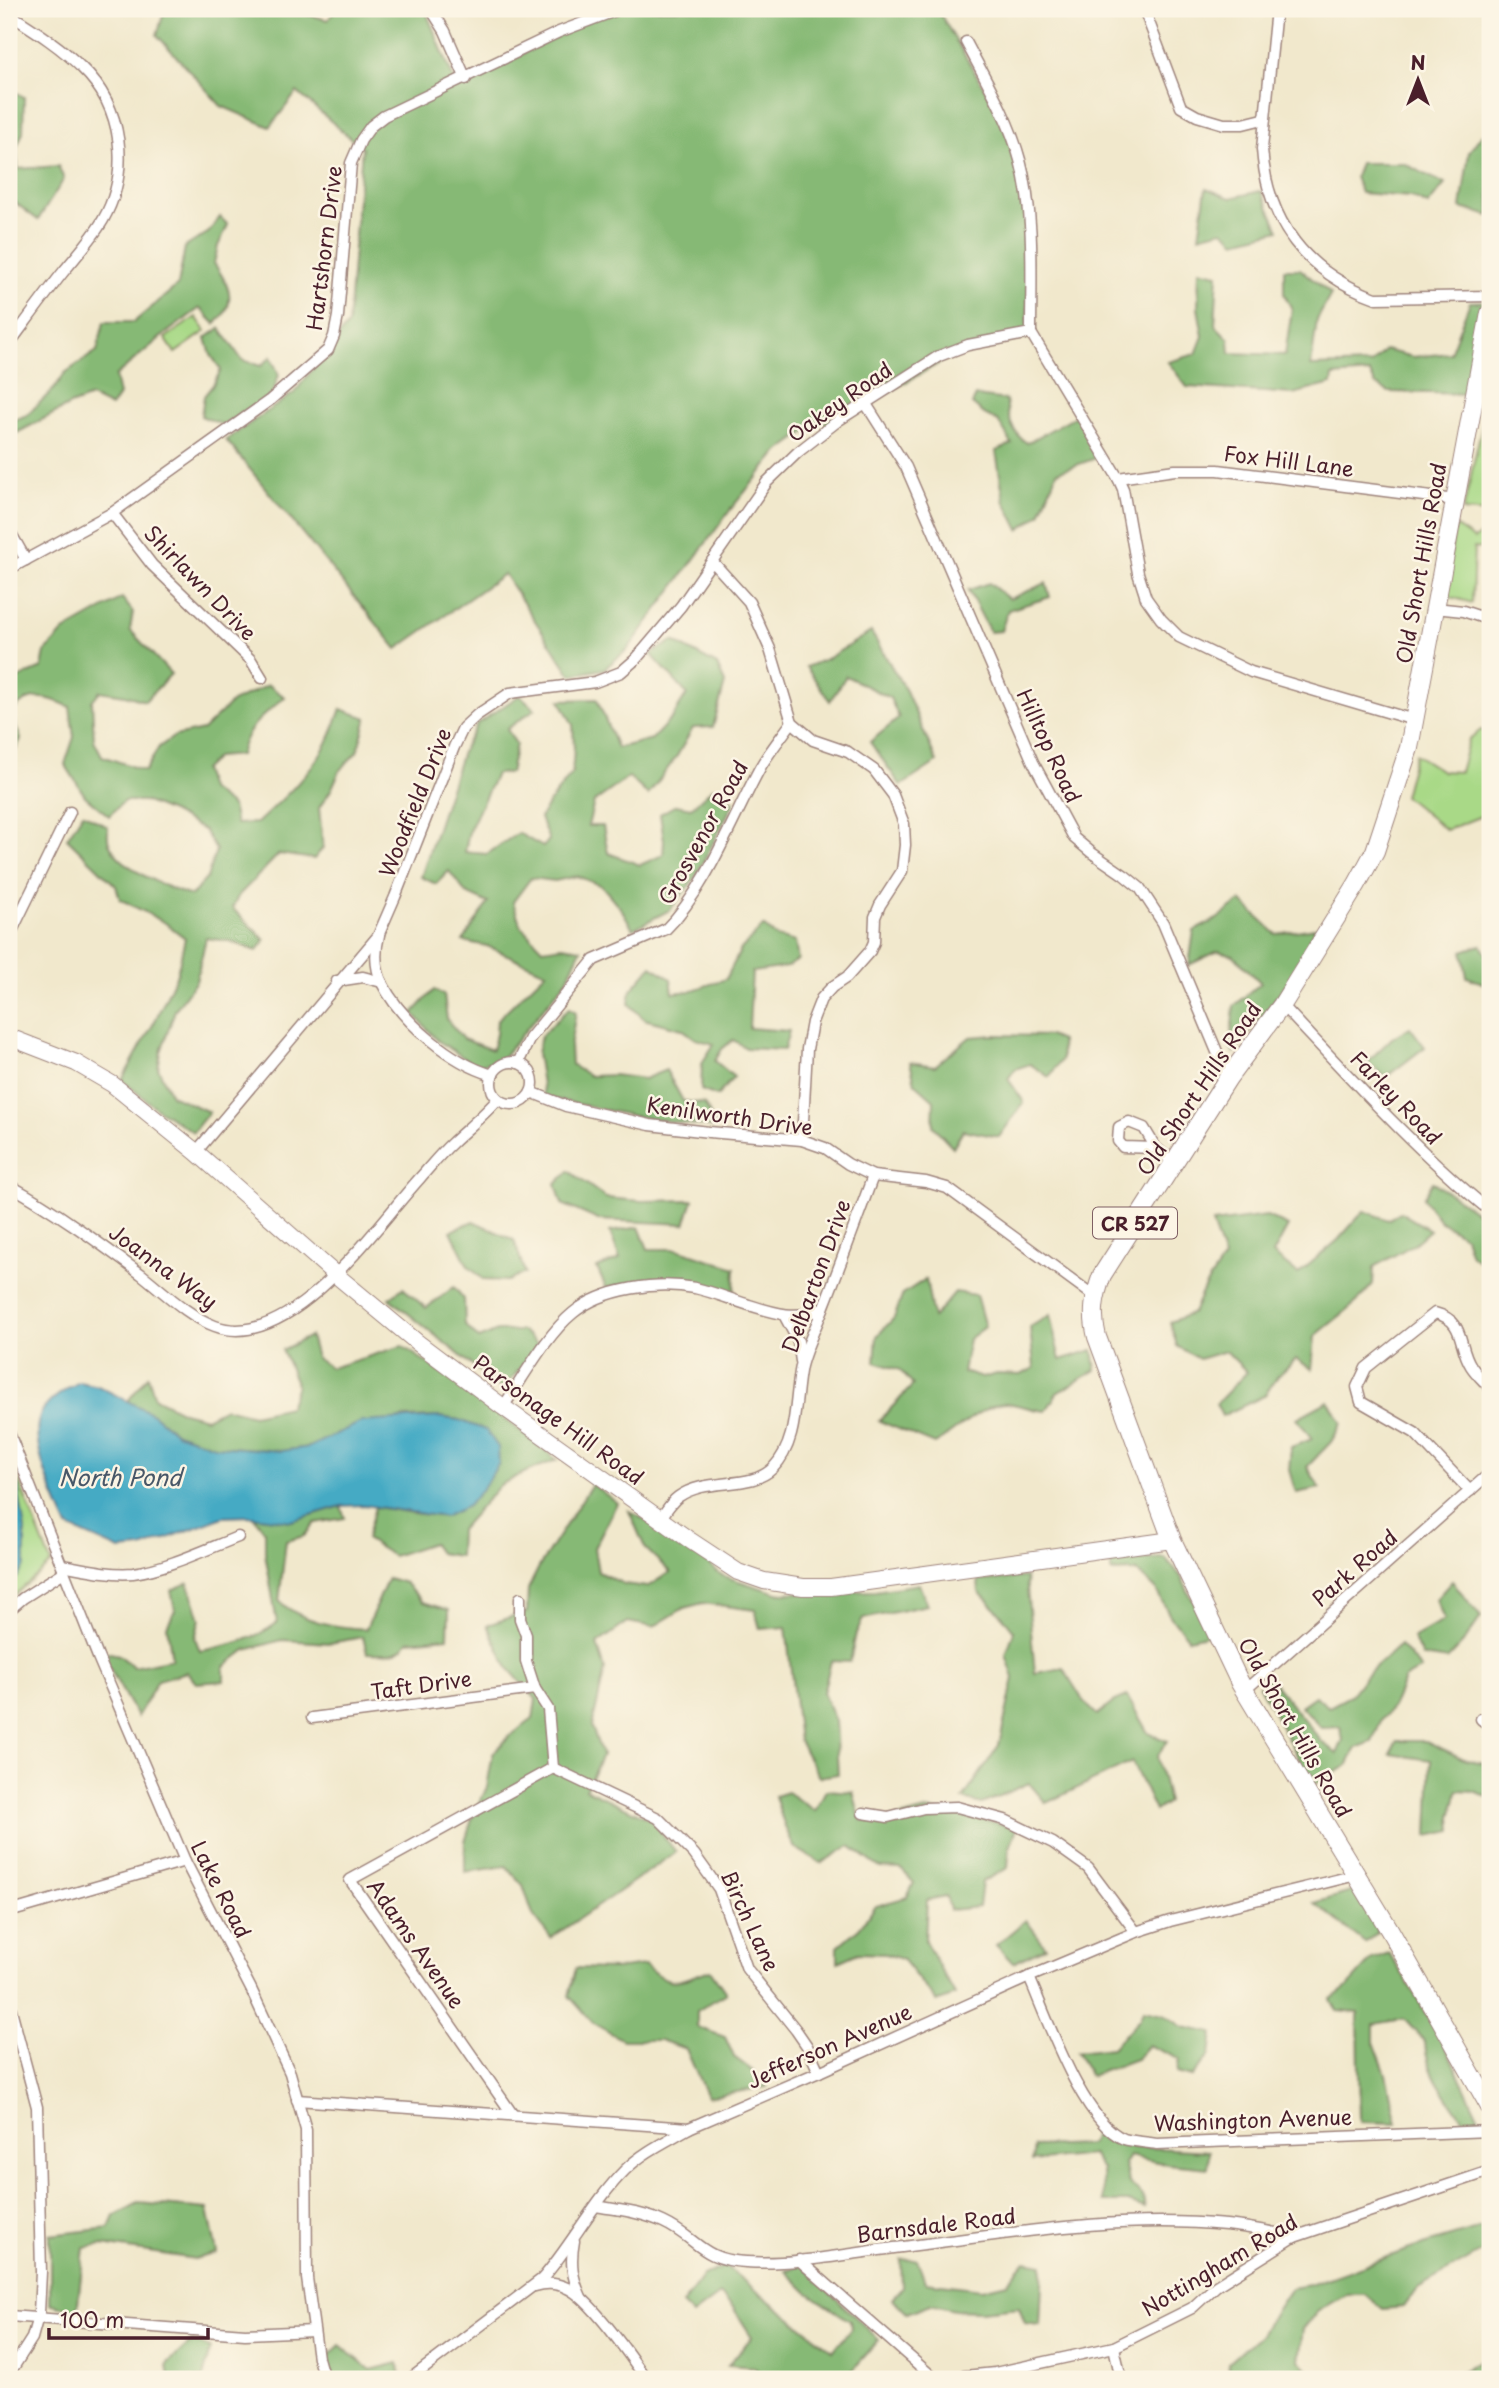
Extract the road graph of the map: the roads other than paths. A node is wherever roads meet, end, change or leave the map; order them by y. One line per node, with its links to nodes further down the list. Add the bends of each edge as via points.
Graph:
1 (430, 9): 9 (street)
2 (620, 9): 9 (street, Hartshorn Drive, via 559,32)
3 (1144, 9): 10 (street, via 1181,107 1224,124)
4 (1276, 9): 10 (street)
5 (1489, 9): 7 (main road)
6 (9, 14): 14 (street, via 50,41 92,78 116,123 120,162 113,200 101,224)
7 (1490, 14)
8 (966, 42): 13 (street, via 1006,120 1020,161 1028,205)
9 (466, 79): 18 (street, Hartshorn Drive, via 384,116 361,139 349,171 338,316 328,350 270,400)
10 (1263, 119): 11 (street, via 1263,166 1271,198 1290,235 1317,266 1376,298)
11 (1490, 296)
12 (1490, 313): 17 (main road, Old Short Hills Road / CR 527)
13 (1031, 333): 15 (street, Oakey Road, via 968,345 939,356); 16 (street)
14 (9, 344)
15 (866, 404): 21 (street, Oakey Road, via 797,452 767,482); 37 (street, Hilltop Road, via 906,467 1034,762 1062,816 1077,840 1140,888 1163,923)
16 (1118, 478): 17 (street, Fox Hill Lane, via 1218,470); 26 (street, via 1146,598 1179,637 1251,672)
17 (1455, 500): 23 (main road, Old Short Hills Road / CR 527)
18 (112, 513): 20 (street, Hartshorn Drive); 25 (street, Shirlawn Drive, via 152,565 251,660)
19 (9, 530): 20 (street)
20 (26, 560): 22 (street, Hartshorn Drive)
21 (712, 561): 27 (street, via 749,603 770,649); 29 (street, Woodfield Drive, via 681,606 621,672 595,682 510,693 463,728)
22 (9, 569)
23 (1435, 608): 24 (street); 26 (main road, Old Short Hills Road / CR 527)
24 (1490, 620)
25 (262, 678)
26 (1414, 720): 33 (main road, Old Short Hills Road / CR 527, via 1375,851)
27 (792, 722): 35 (street, Grosvenor Road, via 763,763 699,884 674,921 666,929 594,960 530,1038); 40 (street, via 813,740 848,752 874,770 898,804 905,835 902,871 875,917 870,951 821,999 813,1022)
28 (70, 812): 30 (street)
29 (380, 932): 31 (street, Woodfield Drive); 32 (street, via 376,963)
30 (9, 937)
31 (337, 981): 32 (street, via 363,977); 42 (street, Woodfield Drive)
32 (382, 982): 36 (street, via 425,1035 463,1063)
33 (1282, 1005): 37 (main road, Old Short Hills Road / CR 527); 46 (street, Farley Road, via 1393,1123)
34 (9, 1037): 42 (street, Parsonage Hill Road, via 76,1063 112,1084)
35 (518, 1063): 36 (street, via 502,1065); 38 (street, via 531,1075)
36 (493, 1075): 39 (street)
37 (1228, 1078): 43 (main road, Old Short Hills Road / CR 527)
38 (531, 1092): 39 (street, via 516,1104); 40 (street, Kenilworth Drive, via 566,1106 650,1125)
39 (498, 1099): 47 (street, via 452,1143)
40 (802, 1140): 44 (street, Kenilworth Drive)
41 (1156, 1148): 43 (street)
42 (196, 1152): 47 (street, Parsonage Hill Road)
43 (1174, 1163): 48 (main road, Old Short Hills Road / CR 527, via 1102,1275)
44 (873, 1176): 48 (street, Kenilworth Drive, via 947,1188); 49 (street, Delbarton Drive)
45 (9, 1185): 47 (street, Joanna Way, via 82,1230 198,1318 226,1329 244,1330 290,1313)
46 (1490, 1211)
47 (337, 1275): 53 (street, Parsonage Hill Road)
48 (1094, 1296): 59 (main road, Old Short Hills Road / CR 527, via 1092,1319 1097,1337)
49 (824, 1308): 50 (street); 51 (street, Delbarton Drive)
50 (784, 1315): 51 (street, via 798,1341); 53 (street, via 694,1288 614,1292 574,1312 558,1328)
51 (802, 1366): 57 (street, Delbarton Drive, via 790,1435 773,1468 749,1480 695,1488 676,1499)
52 (1490, 1388): 56 (street, via 1470,1365 1459,1331 1448,1317 1435,1313 1366,1368 1357,1387 1361,1402 1415,1433)
53 (503, 1407): 57 (street, Parsonage Hill Road)
54 (9, 1433): 60 (street, Lake Road)
55 (1490, 1473): 56 (street, Park Road)
56 (1470, 1491): 64 (street, Park Road)
57 (661, 1518): 59 (street, Parsonage Hill Road, via 738,1572 803,1587 831,1587)
58 (238, 1537): 60 (street, via 135,1573)
59 (1172, 1540): 64 (main road, Old Short Hills Road / CR 527)
60 (63, 1569): 62 (street); 68 (street, Lake Road)
61 (520, 1598): 63 (street, via 526,1661)
62 (9, 1610)
63 (535, 1689): 65 (street, Taft Drive); 66 (street, via 548,1709)
64 (1244, 1691): 69 (main road, Old Short Hills Road / CR 527)
65 (312, 1718)
66 (552, 1768): 74 (street, Birch Lane, via 658,1818 694,1854 719,1889 747,1969 796,2030); 77 (street, Adams Avenue, via 350,1880)
67 (863, 1813): 71 (street, via 888,1817 924,1808 957,1807 1005,1820 1053,1843 1088,1868)
68 (185, 1861): 70 (street); 75 (street, Lake Road, via 251,1989 290,2073)
69 (1356, 1875): 71 (street, Jefferson Avenue); 76 (main road, Old Short Hills Road / CR 527)
70 (9, 1912)
71 (1136, 1932): 72 (street, Jefferson Avenue)
72 (1029, 1977): 74 (street, Jefferson Avenue); 79 (street, Washington Avenue, via 1083,2098 1103,2126 1125,2139 1157,2144)
73 (9, 2002): 88 (street, via 37,2108)
74 (819, 2072): 78 (street, Jefferson Avenue)
75 (297, 2100): 77 (street, Jefferson Avenue); 89 (street, Lake Road, via 306,2130 307,2278)
76 (1490, 2107)
77 (513, 2115): 78 (street, Jefferson Avenue)
78 (689, 2128): 81 (street, via 624,2170)
79 (1490, 2131)
80 (1490, 2171): 83 (street, Nottingham Road)
81 (596, 2206): 82 (street); 84 (street, Barnsdale Road, via 666,2223 722,2260)
82 (577, 2234): 85 (street, via 542,2279); 86 (street, via 572,2272)
83 (1294, 2236): 84 (street, Barnsdale Road, via 1184,2222 1075,2226); 90 (street, Nottingham Road, via 1216,2286 1192,2308)
84 (799, 2260): 95 (street, Nottingham Road)
85 (523, 2291): 86 (street, via 559,2285); 93 (street)
86 (583, 2299): 94 (street)
87 (9, 2316): 88 (street)
88 (38, 2316): 89 (street, via 183,2331); 91 (street, via 32,2338)
89 (314, 2331): 92 (street, Lake Road)
90 (1114, 2347): 95 (street, Nottingham Road, via 995,2373); 96 (street)
91 (9, 2374)
92 (324, 2379)
93 (410, 2379)
94 (646, 2379)
95 (934, 2379)
96 (1121, 2379)

